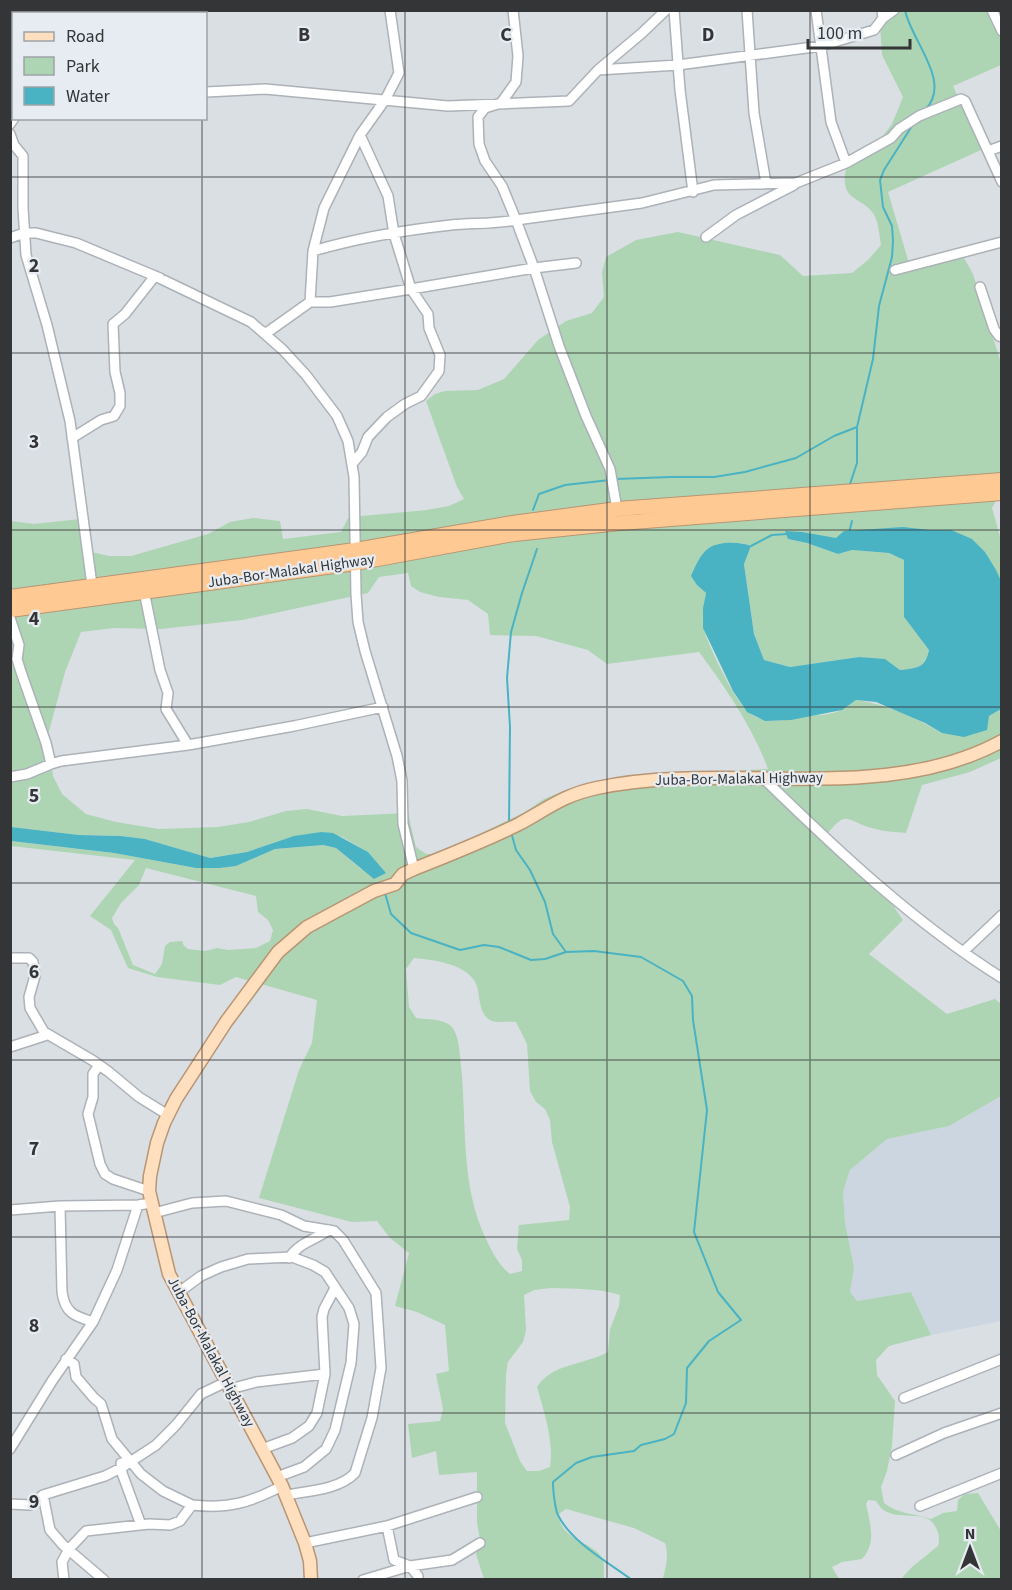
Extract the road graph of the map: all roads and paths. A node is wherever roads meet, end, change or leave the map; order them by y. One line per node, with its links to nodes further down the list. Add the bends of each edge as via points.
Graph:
1 (390, 10): 16 (street, via 399,73)
2 (513, 10): 17 (street, via 518,56 516,82)
3 (666, 10): 14 (street)
4 (674, 10): 13 (street)
5 (747, 10): 12 (street)
6 (816, 10): 11 (street)
7 (894, 10): 9 (street)
8 (992, 10): 10 (street)
9 (883, 14): 11 (street, via 874,30)
10 (1002, 31)
11 (821, 46): 12 (street); 22 (street, via 831,122)
12 (751, 55): 13 (street); 24 (street, via 754,113)
13 (678, 65): 14 (street); 26 (street)
14 (598, 70): 17 (street, via 569,101)
15 (207, 92): 16 (street, via 264,89)
16 (385, 100): 17 (street, via 448,106); 19 (street)
17 (501, 103): 27 (street, via 484,108 478,117 479,144)
18 (10, 134): 28 (street, via 23,156)
19 (360, 135): 29 (street, via 388,196); 33 (street, via 324,208)
20 (1002, 146): 21 (street)
21 (988, 151): 22 (street, via 965,100 961,99 919,116 891,138); 23 (street)
22 (846, 163): 25 (street)
23 (1002, 182)
24 (766, 183): 25 (street); 26 (street, via 714,185)
25 (796, 183): 30 (street, via 736,215)
26 (693, 192): 27 (street)
27 (516, 220): 29 (street); 35 (street)
28 (24, 233): 31 (street); 37 (street, via 76,243); 42 (street, via 26,255 47,325)
29 (394, 234): 33 (street); 39 (street)
30 (706, 237)
31 (10, 238)
32 (1002, 242): 36 (street)
33 (314, 251): 40 (street)
34 (576, 262): 35 (street)
35 (534, 268): 39 (street); 46 (street, via 559,346 610,469)
36 (895, 270)
37 (155, 276): 40 (street, via 194,292 266,334); 42 (street, via 113,324 120,406 114,416); 43 (street, via 251,322 283,350 337,416 348,441)
38 (980, 288): 41 (street, via 994,329)
39 (411, 289): 40 (street); 43 (street, via 428,314 440,355 439,371 421,396 387,417 368,437)
40 (310, 302)
41 (1002, 337)
42 (72, 438): 48 (street)
43 (352, 464): 47 (street)
44 (1002, 480): 46 (highway, Juba-Bor-Malakal Highway)
45 (1002, 494): 47 (highway, Juba-Bor-Malakal Highway, via 632,522)
46 (617, 509): 47 (highway, Juba-Bor-Malakal Highway, via 512,523)
47 (355, 557): 48 (highway, Juba-Bor-Malakal Highway); 49 (highway, Juba-Bor-Malakal Highway); 53 (street, via 358,621)
48 (92, 585): 50 (highway, Juba-Bor-Malakal Highway)
49 (144, 591): 51 (highway, Juba-Bor-Malakal Highway); 55 (street, via 168,693 166,709)
50 (10, 597)
51 (10, 610)
52 (10, 618): 56 (street, via 19,645 17,659)
53 (383, 707): 55 (street); 59 (street, via 402,781 403,825)
54 (1002, 741): 58 (main road, Juba-Bor-Malakal Highway, via 957,760 913,771)
55 (188, 745): 56 (street)
56 (51, 764): 57 (street)
57 (10, 777)
58 (762, 778): 59 (main road, Juba-Bor-Malakal Highway, via 656,779 596,788 552,803 497,834); 61 (street, via 841,854)
59 (414, 868): 67 (main road, Juba-Bor-Malakal Highway, via 395,884 374,891 308,927 278,952 226,1022)
60 (1002, 915): 61 (street)
61 (963, 952): 63 (street)
62 (10, 958): 64 (street, via 29,958 33,962 30,1008)
63 (1002, 978)
64 (47, 1035): 65 (street); 66 (street)
65 (10, 1047)
66 (99, 1065): 67 (street); 68 (street, via 93,1074 88,1114 100,1164 105,1174)
67 (168, 1115): 68 (main road, Juba-Bor-Malakal Highway, via 150,1176)
68 (152, 1202): 69 (street); 72 (street, via 226,1201); 75 (main road, Juba-Bor-Malakal Highway, via 169,1275)
69 (138, 1205): 70 (street); 76 (street, via 121,1259)
70 (60, 1206): 71 (street); 76 (street, via 64,1306)
71 (10, 1210)
72 (329, 1230): 73 (street, via 296,1247); 90 (street, via 343,1240 376,1293 381,1368 378,1392 355,1473 348,1480 321,1489)
73 (289, 1258): 74 (street, via 325,1272); 75 (street, via 248,1259 221,1267)
74 (335, 1288): 79 (street, via 322,1317); 90 (street, via 349,1308 354,1324 351,1363 335,1430 326,1449)
75 (179, 1292): 80 (main road, Juba-Bor-Malakal Highway)
76 (93, 1322): 77 (street)
77 (66, 1359): 83 (street, via 74,1364 76,1377 101,1404 112,1439); 84 (street)
78 (1002, 1359): 81 (street)
79 (325, 1374): 80 (street); 85 (street, via 317,1413 309,1426 292,1438)
80 (228, 1385): 85 (main road, Juba-Bor-Malakal Highway); 87 (street, via 201,1394 156,1444)
81 (904, 1398)
82 (1002, 1413): 86 (street)
83 (121, 1448): 87 (street); 88 (street)
84 (10, 1449)
85 (262, 1449): 90 (main road, Juba-Bor-Malakal Highway)
86 (896, 1455)
87 (130, 1460): 88 (street); 94 (street, via 163,1491)
88 (121, 1468): 91 (street); 96 (street)
89 (1002, 1473): 95 (street)
90 (282, 1486): 94 (street, via 237,1505); 98 (main road, Juba-Bor-Malakal Highway)
91 (43, 1495): 93 (street, via 30,1505); 100 (street, via 50,1530)
92 (477, 1497): 97 (street)
93 (10, 1504)
94 (192, 1505): 96 (street, via 180,1521 170,1525)
95 (920, 1506)
96 (141, 1525): 100 (street, via 86,1532)
97 (387, 1526): 98 (street); 101 (street, via 394,1560)
98 (305, 1543): 104 (main road, Juba-Bor-Malakal Highway)
99 (480, 1543): 101 (street, via 452,1560)
100 (69, 1550): 102 (street, via 62,1562); 103 (street)
101 (410, 1566): 105 (street); 106 (street)
102 (64, 1580)
103 (104, 1580)
104 (311, 1580)
105 (363, 1580)
106 (418, 1580)

